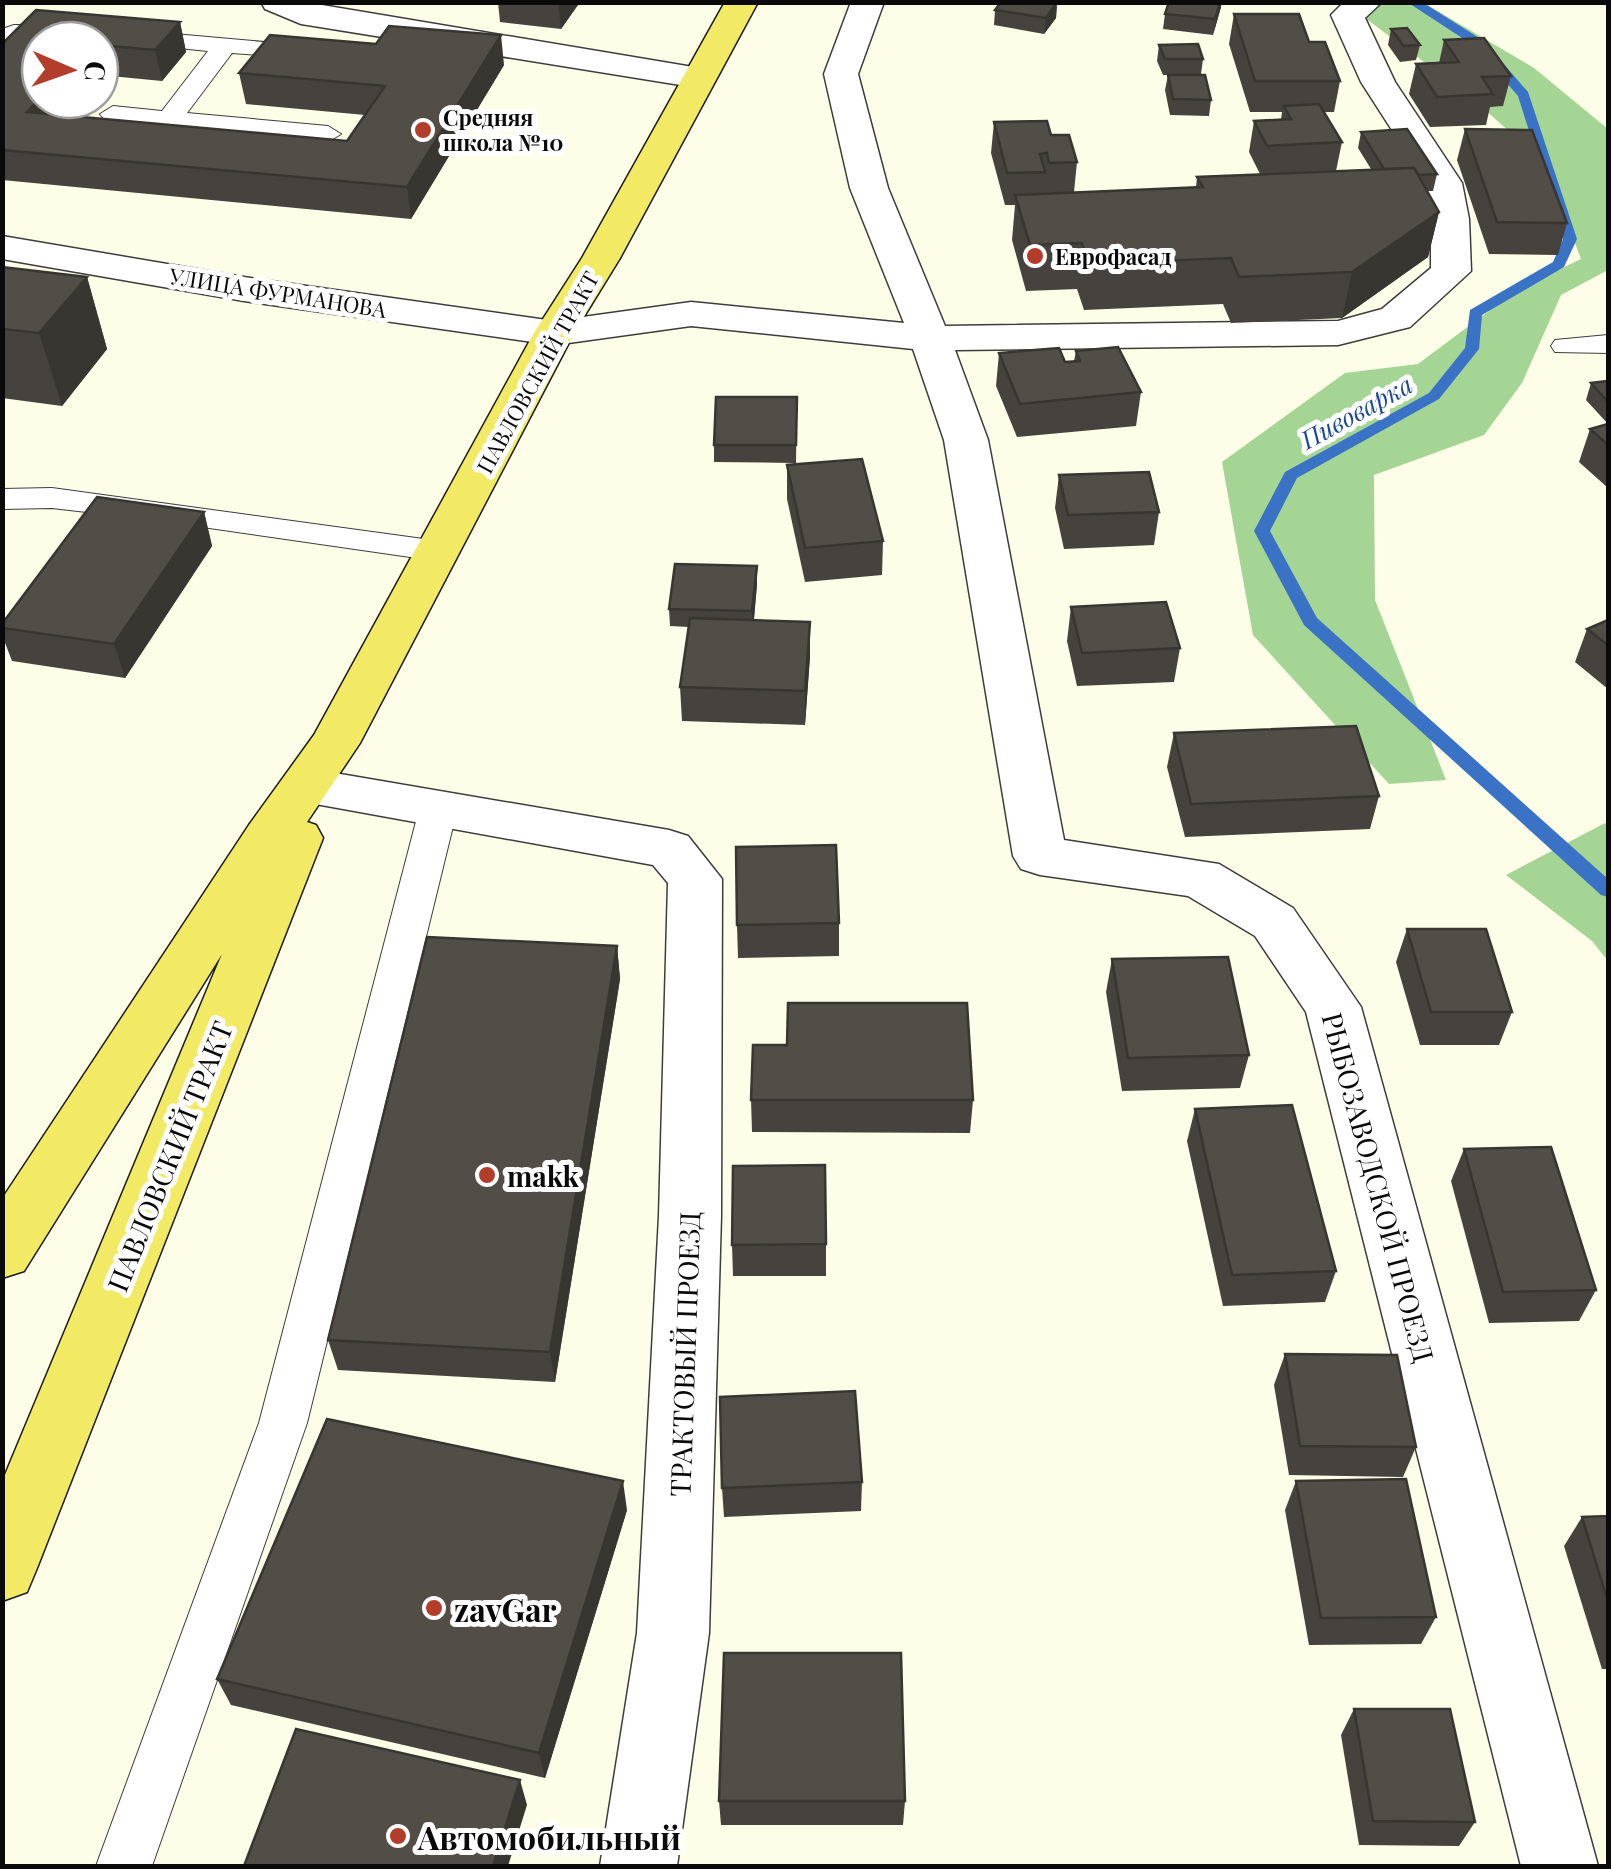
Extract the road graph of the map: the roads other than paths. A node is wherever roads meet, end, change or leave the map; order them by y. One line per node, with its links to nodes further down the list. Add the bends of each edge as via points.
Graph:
1 (277, 2): 8 (street, via 301,14)
2 (742, 2): 8 (main road, ПАВЛОВСКИЙ ТРАКТ)
3 (868, 2): 14 (street, РЫБОЗАВОДСКОЙ ПРОЕЗД, via 840,74 869,188)
4 (1366, 2): 14 (street, УЛИЦА ФУРМАНОВА, via 1347,15 1378,82 1444,184 1450,219 1451,271 1396,318 1338,333)
5 (2, 39): 6 (lane, via 14,32 95,34)
6 (225, 45): 7 (lane); 10 (lane)
7 (317, 53)
8 (699, 78): 13 (main road, ПАВЛОВСКИЙ ТРАКТ)
9 (120, 115): 10 (lane)
10 (169, 119): 11 (lane)
11 (328, 134)
12 (2, 246): 13 (street, УЛИЦА ФУРМАНОВА)
13 (554, 333): 14 (street, УЛИЦА ФУРМАНОВА, via 691,314); 18 (main road, ПАВЛОВСКИЙ ТРАКТ)
14 (930, 338): 25 (street, РЫБОЗАВОДСКОЙ ПРОЕЗД, via 966,440 1040,856 1200,878 1274,922 1334,1007)
15 (1608, 344): 16 (lane)
16 (1566, 346)
17 (2, 499): 18 (lane, via 148,509)
18 (438, 551): 19 (main road, ПАВЛОВСКИЙ ТРАКТ)
19 (326, 766): 20 (street); 21 (main road, ПАВЛОВСКИЙ ТРАКТ, via 268,838); 22 (main road, ПАВЛОВСКИЙ ТРАКТ)
20 (438, 810): 23 (lane, via 283,1423); 24 (street, ТРАКТОВЫЙ ПРОЕЗД, via 669,849 694,879 690,1216 673,1633)
21 (6, 1238)
22 (2, 1568)
23 (124, 1866)
24 (639, 1866)
25 (1560, 1866)

